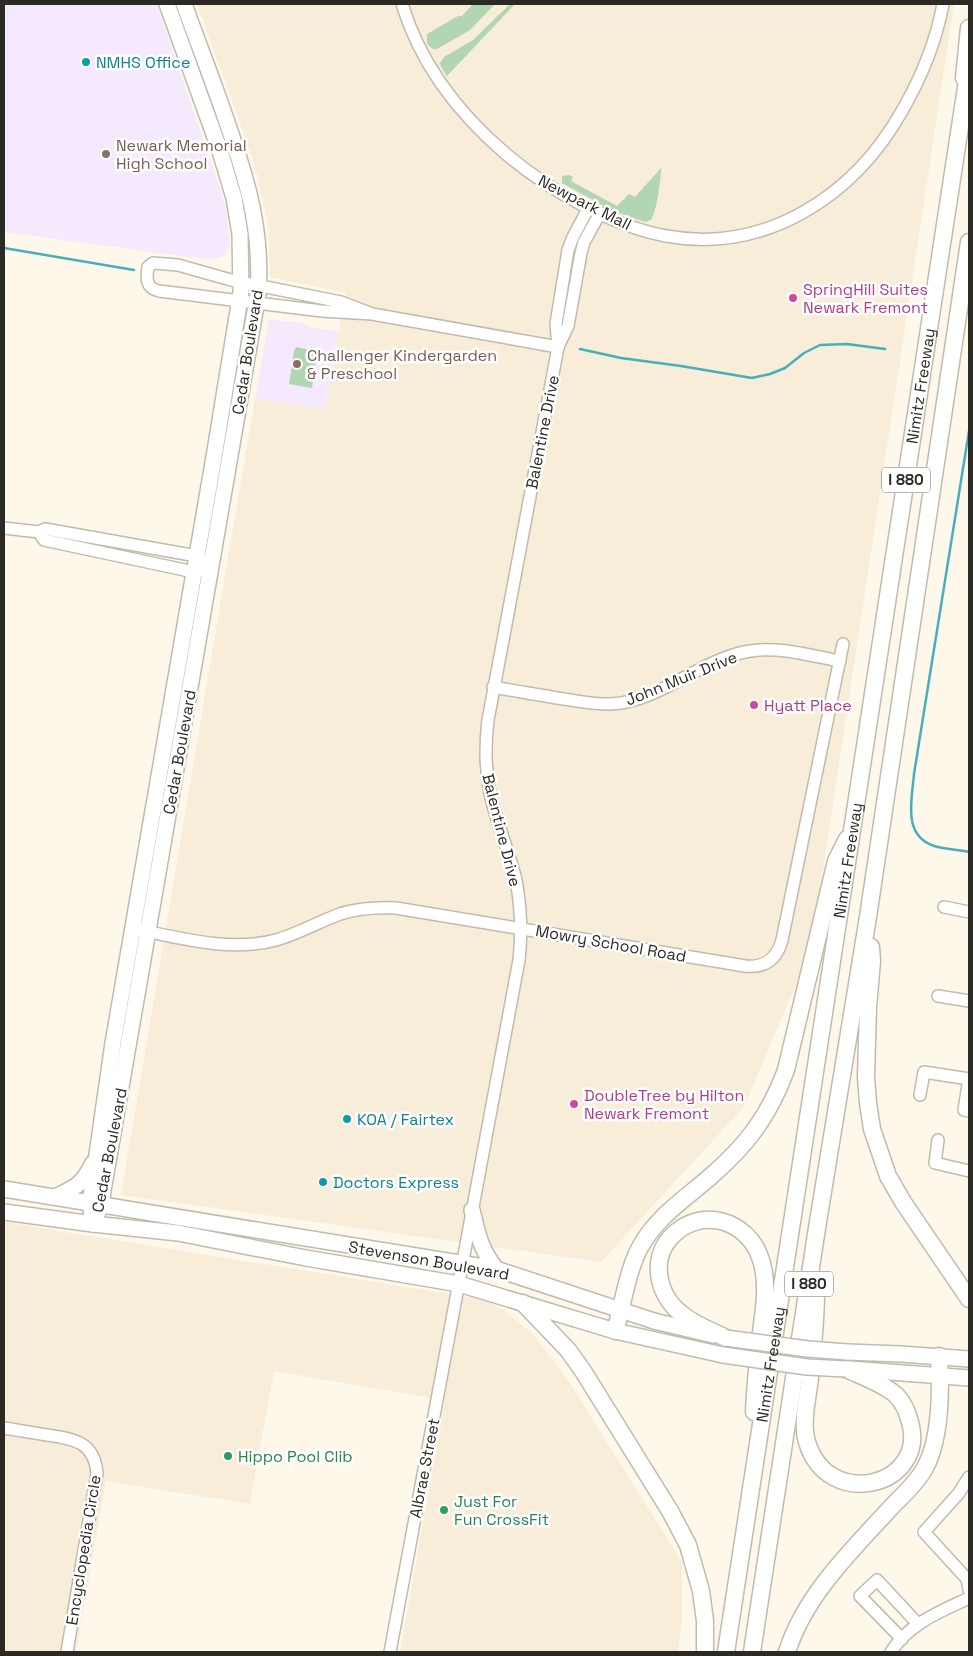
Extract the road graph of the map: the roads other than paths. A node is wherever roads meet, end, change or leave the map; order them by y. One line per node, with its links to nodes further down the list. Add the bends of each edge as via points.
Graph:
1 (167, 4): 11 (main road, Cedar Boulevard, via 234,198 240,234)
2 (184, 4): 12 (main road, Cedar Boulevard, via 252,199)
3 (402, 4): 8 (street, Newpark Mall, via 427,61 472,122 532,174)
4 (943, 4): 9 (street, Newpark Mall, via 924,66 893,126 856,172 810,210 773,227 716,238 654,234)
5 (969, 28): 7 (highway)
6 (969, 68): 7 (highway, Nimitz Freeway / I 880)
7 (959, 130): 25 (highway, Nimitz Freeway / I 880)
8 (589, 207): 9 (street, Newpark Mall); 16 (street, Balentine Drive, via 568,250 556,324)
9 (600, 213): 16 (street, Balentine Drive, via 584,242 568,326)
10 (969, 242): 28 (highway, Nimitz Freeway / I 880)
11 (242, 282): 12 (street); 13 (main road, Cedar Boulevard); 13 (street, via 162,263 153,263 146,275 151,289 159,292)
12 (258, 285): 14 (main road, Cedar Boulevard); 15 (street, via 341,302)
13 (240, 301): 14 (street); 19 (main road, Cedar Boulevard)
14 (256, 304): 15 (street); 20 (main road, Cedar Boulevard)
15 (372, 314): 16 (street)
16 (558, 347): 24 (street, Balentine Drive)
17 (4, 528): 18 (street)
18 (39, 532): 19 (street, via 45,529); 21 (street, via 44,540)
19 (197, 556): 20 (street); 21 (main road, Cedar Boulevard)
20 (211, 569): 21 (street); 31 (main road, Cedar Boulevard)
21 (194, 572): 30 (main road, Cedar Boulevard)
22 (844, 644): 23 (street, Mowry School Road)
23 (840, 661): 24 (street, John Muir Drive, via 785,651 749,651 724,658 641,697 610,704); 29 (street, Mowry School Road, via 782,940 772,960 760,966 745,966)
24 (493, 687): 29 (street, Balentine Drive, via 486,737 487,776 516,880)
25 (853, 829): 52 (highway, via 836,861 786,1070 778,1091 768,1111 740,1149 665,1215 647,1236 634,1259); 62 (highway, Nimitz Freeway / I 880)
26 (944, 907): 27 (street)
27 (969, 912)
28 (868, 917): 46 (highway, Nimitz Freeway / I 880); 50 (highway, via 872,961 866,1077 872,1129 888,1176 899,1196)
29 (521, 928): 31 (street, Mowry School Road, via 382,907 340,914 290,936 263,943 219,944); 43 (street, Balentine Drive, via 518,968)
30 (132, 929): 31 (street, Mowry School Road); 38 (main road, Cedar Boulevard)
31 (148, 932): 42 (main road, Cedar Boulevard)
32 (938, 996): 33 (street)
33 (969, 1001)
34 (969, 1079): 35 (street, via 924,1072); 36 (street, via 964,1110)
35 (920, 1094)
36 (969, 1111)
37 (938, 1140): 39 (street, via 935,1163)
38 (97, 1155): 41 (main road, via 86,1178); 42 (main road, Cedar Boulevard)
39 (969, 1171)
40 (4, 1189): 41 (main road, Stevenson Boulevard)
41 (54, 1197): 42 (main road, Stevenson Boulevard)
42 (96, 1204): 45 (main road, Cedar Boulevard); 47 (main road, Stevenson Boulevard)
43 (472, 1210): 47 (street, Balentine Drive); 48 (main road, via 480,1242)
44 (4, 1212): 45 (main road, Stevenson Boulevard)
45 (93, 1224): 49 (main road, Stevenson Boulevard, via 178,1233)
46 (817, 1228): 57 (highway, via 816,1323 805,1420 807,1441 824,1471 839,1480 857,1485 876,1482 892,1475 904,1462 911,1446 912,1430 906,1408 897,1396 882,1385); 73 (highway, Nimitz Freeway / I 880)
47 (462, 1263): 48 (main road, Stevenson Boulevard); 49 (street, Balentine Drive)
48 (496, 1269): 52 (main road, Stevenson Boulevard)
49 (459, 1284): 51 (main road, Stevenson Boulevard); 70 (street, Albrae Street)
50 (969, 1299)
51 (523, 1303): 53 (main road, Stevenson Boulevard); 71 (highway, via 568,1350 583,1371 688,1545 701,1591)
52 (621, 1311): 53 (highway); 54 (main road, Stevenson Boulevard)
53 (615, 1331): 57 (main road, Stevenson Boulevard, bridge, via 723,1355)
54 (726, 1338): 55 (main road, Stevenson Boulevard, bridge, via 808,1349); 62 (highway, via 683,1315 661,1288 658,1270 662,1250 672,1236 701,1220 721,1220 739,1228 751,1240 761,1258 765,1300 754,1408)
55 (939, 1356): 56 (main road, Stevenson Boulevard); 58 (highway)
56 (969, 1359)
57 (846, 1369): 58 (main road, Stevenson Boulevard)
58 (940, 1375): 59 (main road, Stevenson Boulevard); 74 (highway, via 936,1430 932,1452 924,1469 814,1598)
59 (969, 1378)
60 (4, 1428): 69 (street, Encyclopedia Circle, via 72,1439 83,1444 96,1464)
61 (969, 1477): 63 (street)
62 (751, 1492): 72 (highway, Nimitz Freeway / I 880)
63 (964, 1494): 64 (street, via 924,1532 967,1579)
64 (969, 1590)
65 (969, 1598): 66 (street)
66 (918, 1624): 67 (street); 67 (street, via 877,1580 860,1596)
67 (902, 1639): 68 (street)
68 (894, 1651)
69 (67, 1652)
70 (390, 1652)
71 (705, 1652)
72 (726, 1652)
73 (752, 1652)
74 (787, 1652)

